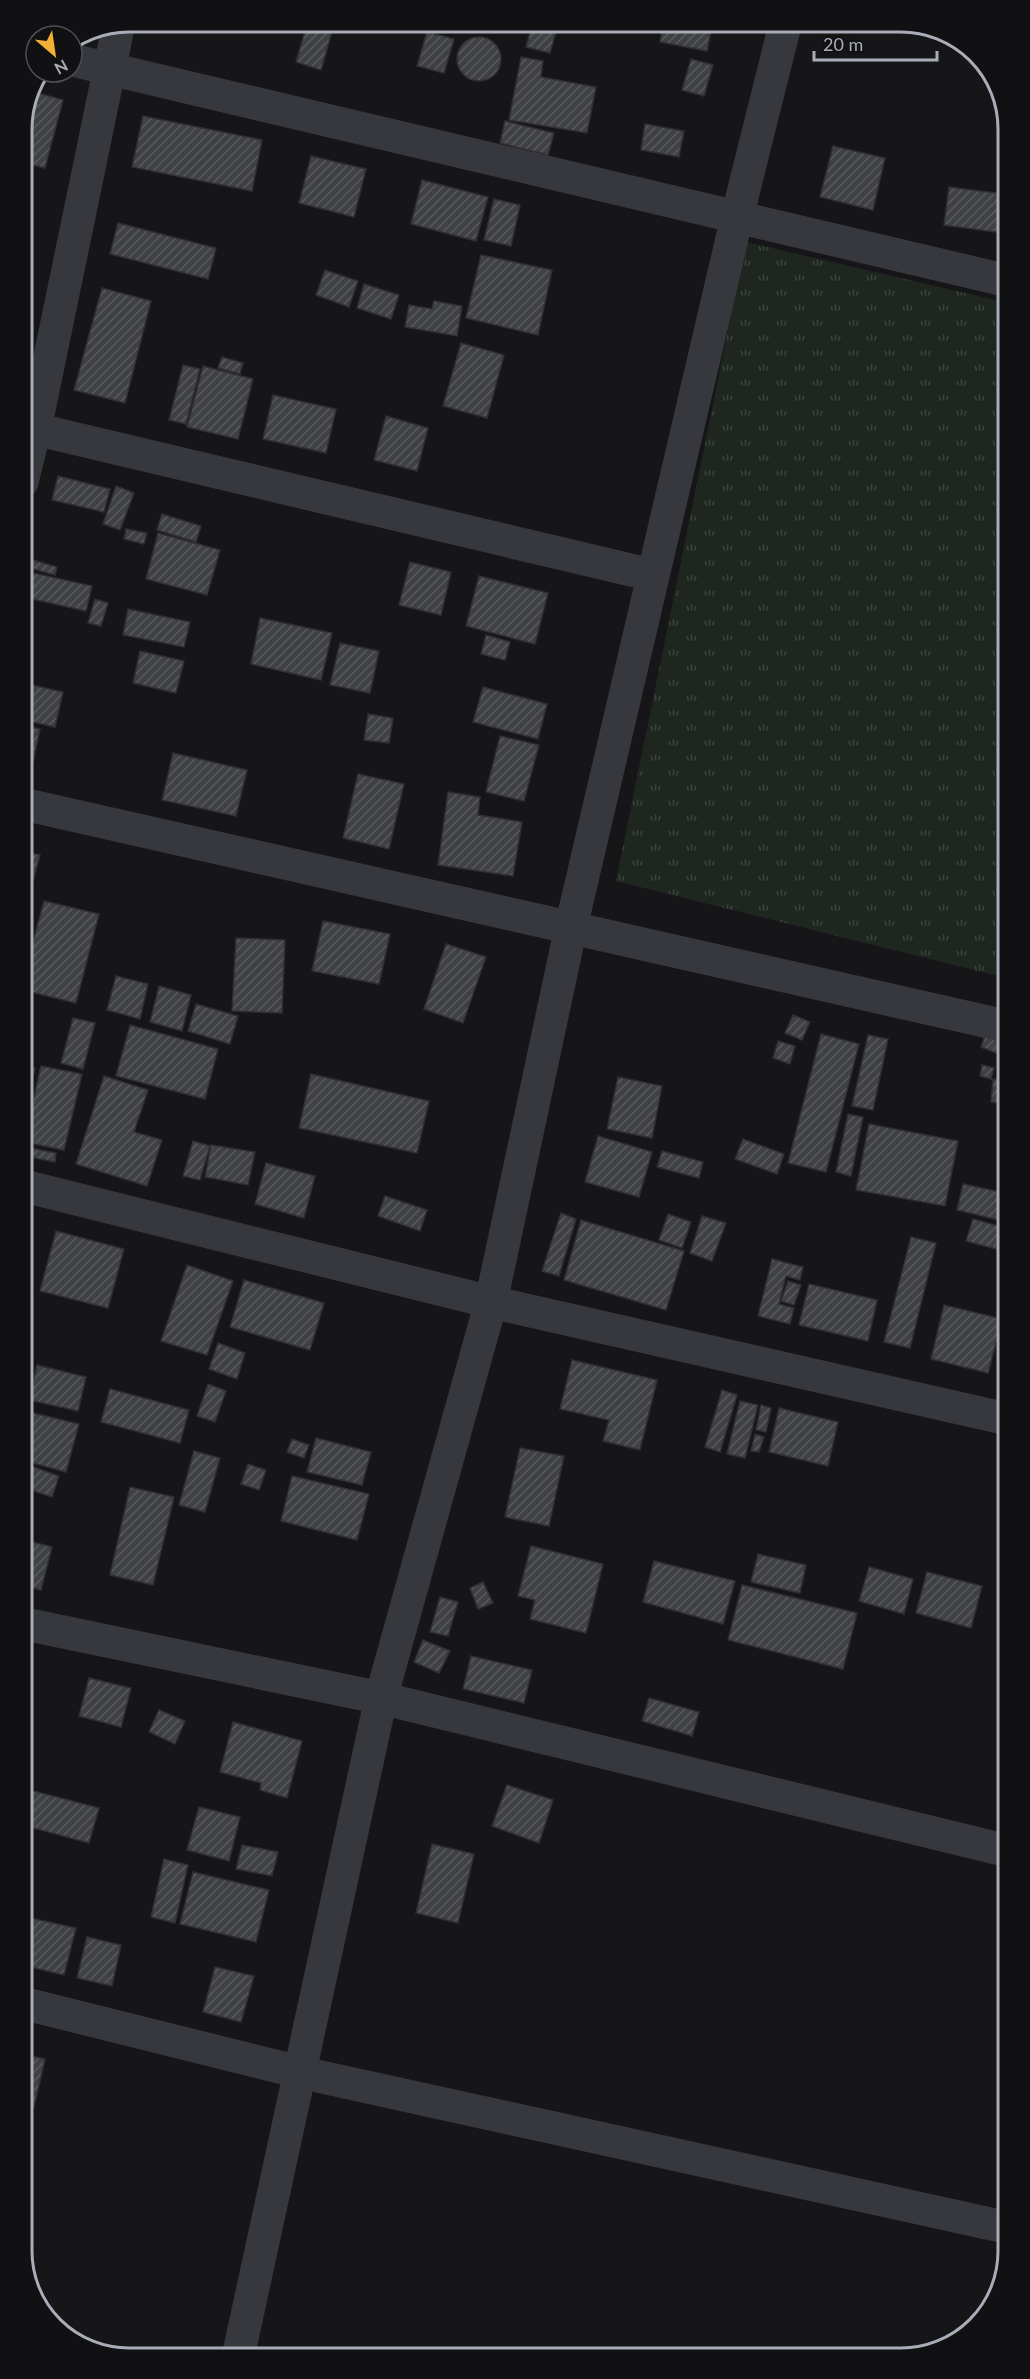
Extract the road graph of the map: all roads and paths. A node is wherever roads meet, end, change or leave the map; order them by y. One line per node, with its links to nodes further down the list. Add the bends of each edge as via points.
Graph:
1 (117, 32): 4 (street)
2 (783, 32): 5 (street)
3 (84, 63): 4 (street)
4 (108, 69): 5 (street); 7 (street)
5 (736, 217): 6 (street); 9 (street)
6 (998, 279)
7 (32, 413)
8 (32, 428): 9 (street)
9 (652, 575): 11 (street)
10 (32, 806): 11 (street)
11 (571, 927): 12 (street); 14 (street)
12 (998, 1024)
13 (32, 1188): 14 (street)
14 (491, 1302): 15 (street); 17 (street)
15 (998, 1417)
16 (32, 1624): 17 (street)
17 (381, 1698): 18 (street); 20 (street)
18 (998, 1849)
19 (32, 2005): 20 (street)
20 (299, 2072): 21 (street); 22 (street)
21 (998, 2226)
22 (240, 2347)

